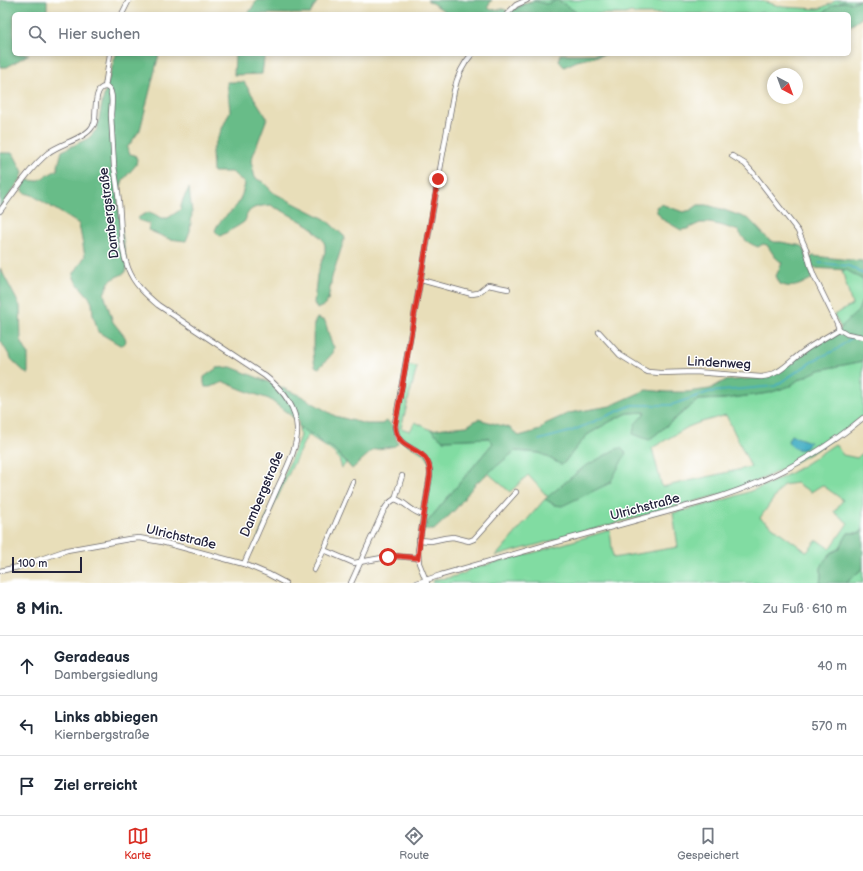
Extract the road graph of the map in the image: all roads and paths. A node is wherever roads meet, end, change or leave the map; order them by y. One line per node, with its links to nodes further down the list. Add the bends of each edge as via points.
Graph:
1 (128, 0): 3 (street)
2 (527, 0): 4 (street)
3 (123, 12)
4 (509, 12)
5 (110, 56): 7 (street)
6 (470, 56): 10 (street, via 459,72 454,91)
7 (105, 87): 9 (street, via 99,90 97,95 95,119 90,130 45,156 24,178); 25 (street, Dambergstraße, via 111,94 114,166 123,250 134,280 158,305 274,383 286,396 296,420 297,436 292,455)
8 (732, 156): 12 (street, via 745,164 754,174 798,231 806,249 810,268)
9 (0, 211)
10 (421, 280): 11 (street, via 472,294 478,293 488,285); 20 (street, via 395,428 400,440 423,455 428,462 430,475)
11 (508, 289)
12 (839, 329): 13 (street, Lindenweg, via 802,352 776,373 761,377 695,372 648,372 620,355); 14 (street, via 847,334)
13 (599, 332)
14 (863, 337)
15 (863, 418): 28 (street, Ulrichstraße, via 808,458 750,487)
16 (402, 476): 19 (street)
17 (353, 482): 22 (street)
18 (516, 492): 21 (street, via 471,541 453,537)
19 (395, 499): 20 (street); 24 (street, via 386,506)
20 (424, 515): 21 (street)
21 (420, 540): 23 (street)
22 (324, 550): 24 (street, via 351,562); 26 (street)
23 (418, 558): 24 (street, via 394,556); 28 (street)
24 (360, 562): 30 (street)
25 (244, 564): 27 (street, Ulrichstraße, via 140,538 67,550); 29 (street, Ulrichstraße)
26 (314, 570)
27 (0, 571)
28 (426, 581): 31 (street, Ulrichstraße)
29 (285, 583)
30 (351, 583)
31 (417, 583)

